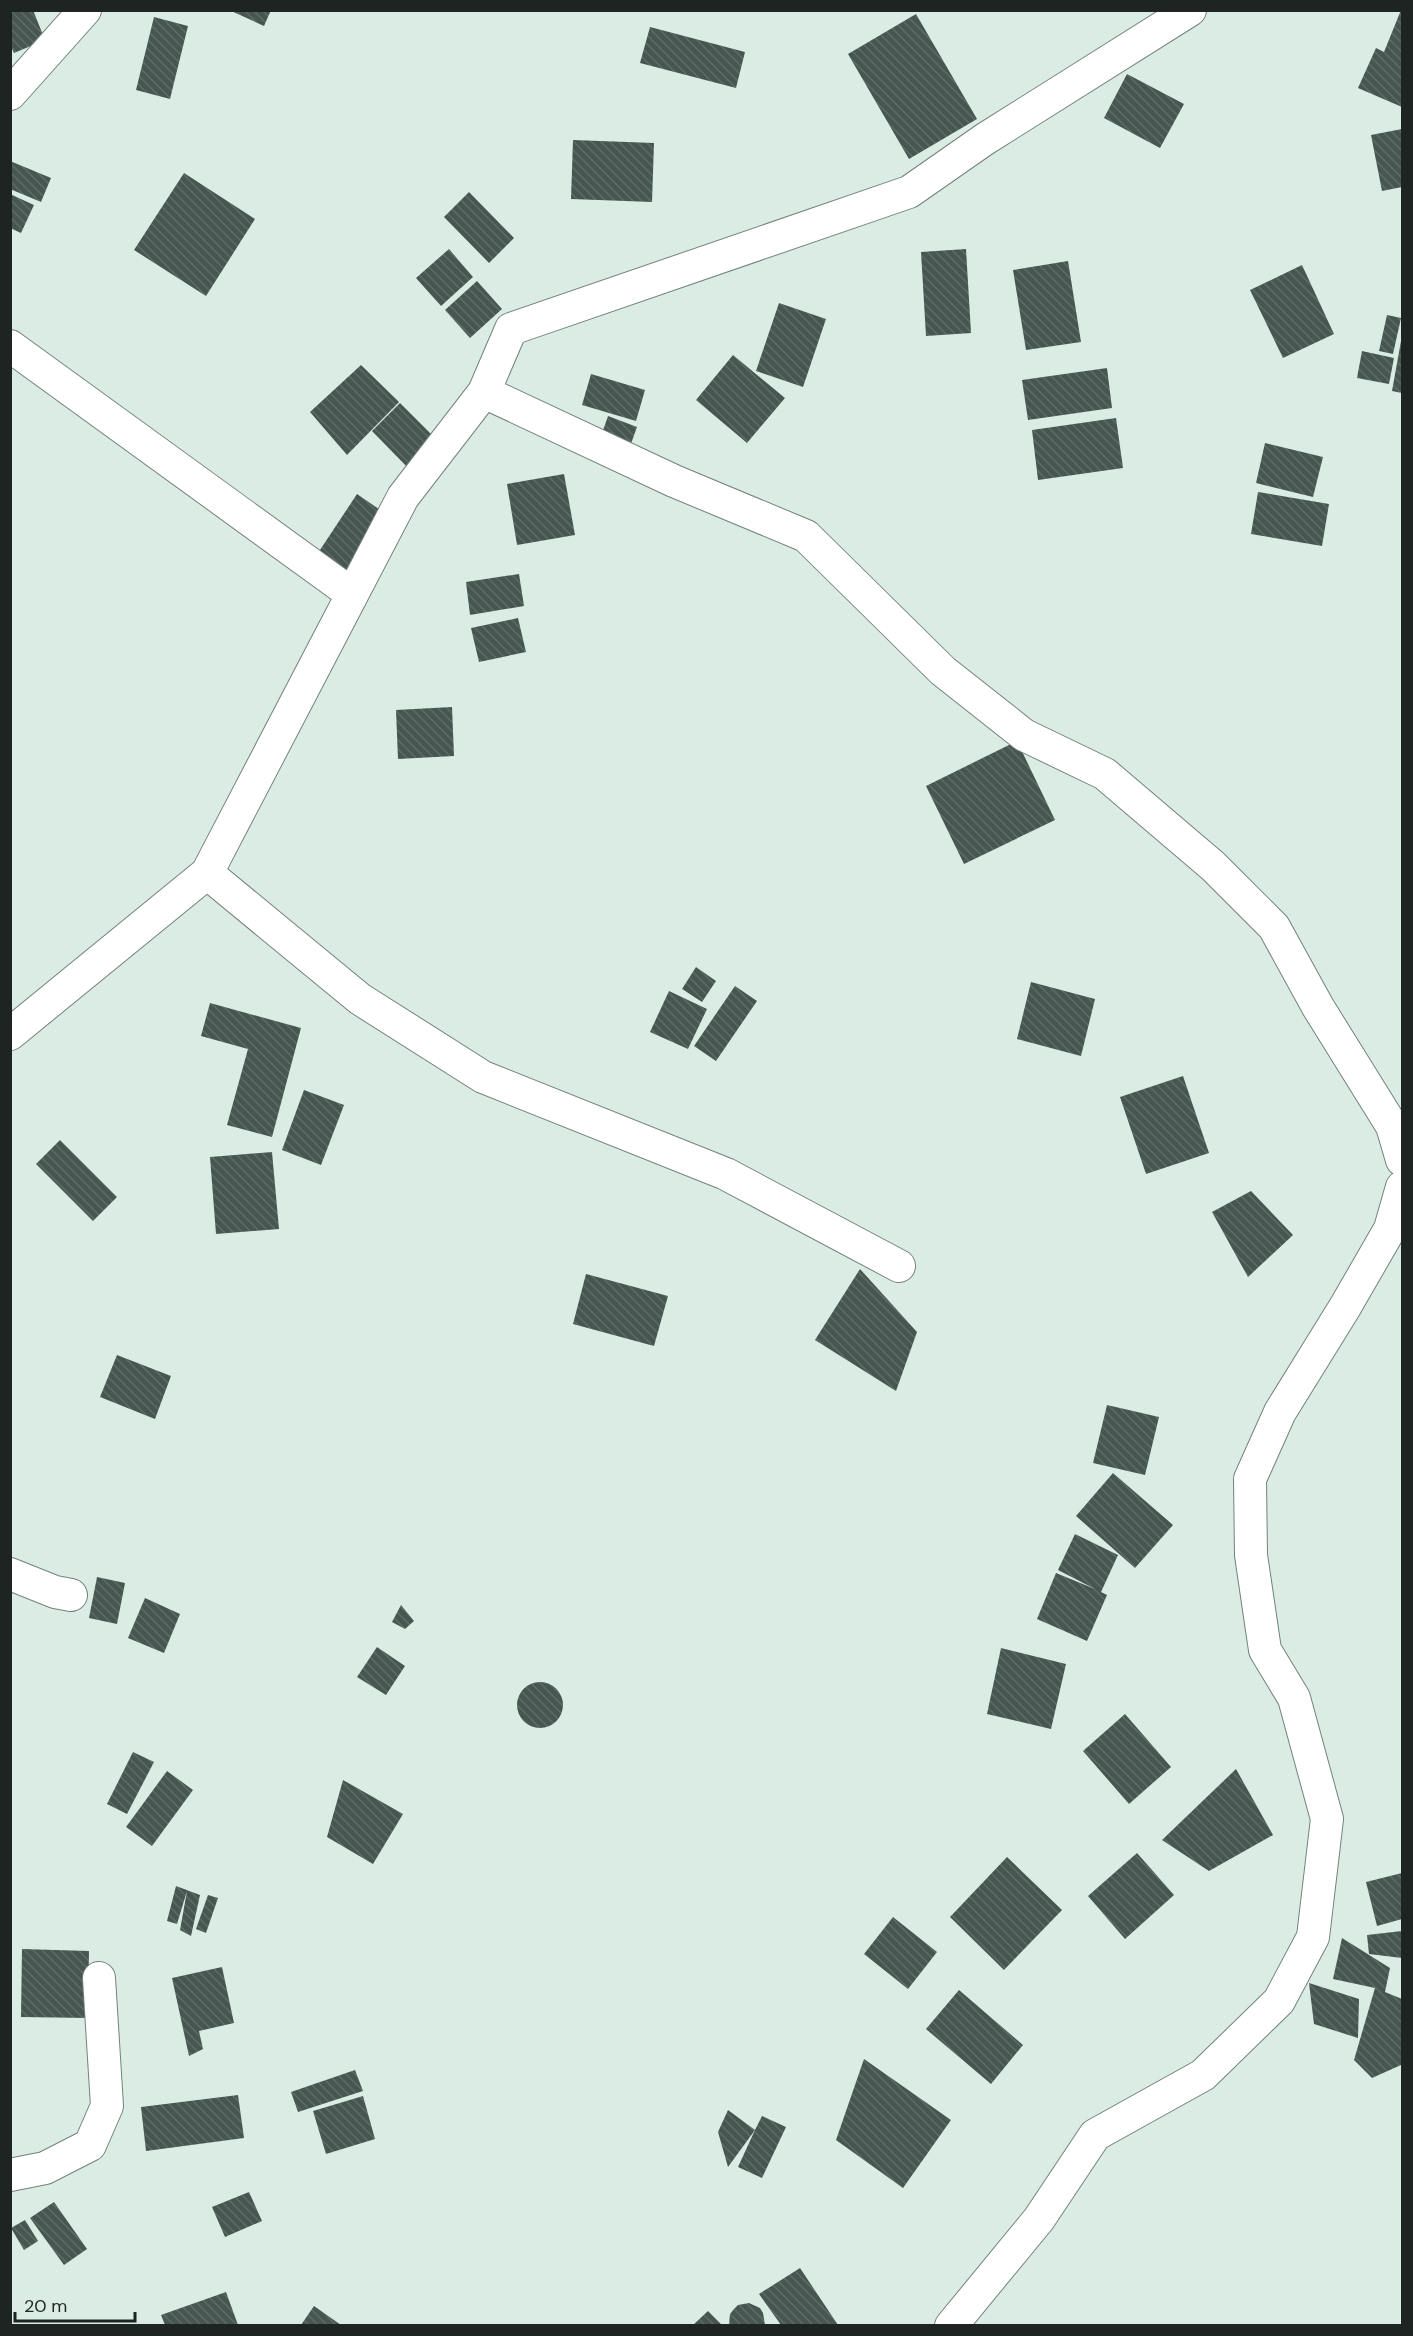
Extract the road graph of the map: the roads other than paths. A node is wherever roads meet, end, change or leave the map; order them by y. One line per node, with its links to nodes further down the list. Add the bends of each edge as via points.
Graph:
1 (85, 10): 3 (street)
2 (1190, 10): 5 (street, via 985,139 909,192 512,329)
3 (10, 94)
4 (10, 346): 6 (street)
5 (484, 392): 6 (street, via 403,497); 9 (street, via 674,481 806,536 943,671 1024,735 1105,774 1213,866 1274,927 1392,1126)
6 (352, 594): 7 (street)
7 (207, 873): 8 (street); 11 (street, via 360,999 483,1077 726,1174)
8 (10, 1034)
9 (1402, 1160)
10 (1402, 1187): 16 (street, via 1390,1229 1280,1412 1250,1479 1251,1555 1265,1650 1294,1698 1327,1819 1313,1937 1279,2001 1203,2075 1095,2135 1039,2219)
11 (898, 1266)
12 (10, 1574): 13 (street)
13 (71, 1595)
14 (99, 1978): 15 (street, via 107,2106 90,2145 45,2168)
15 (10, 2175)
16 (951, 2325)

